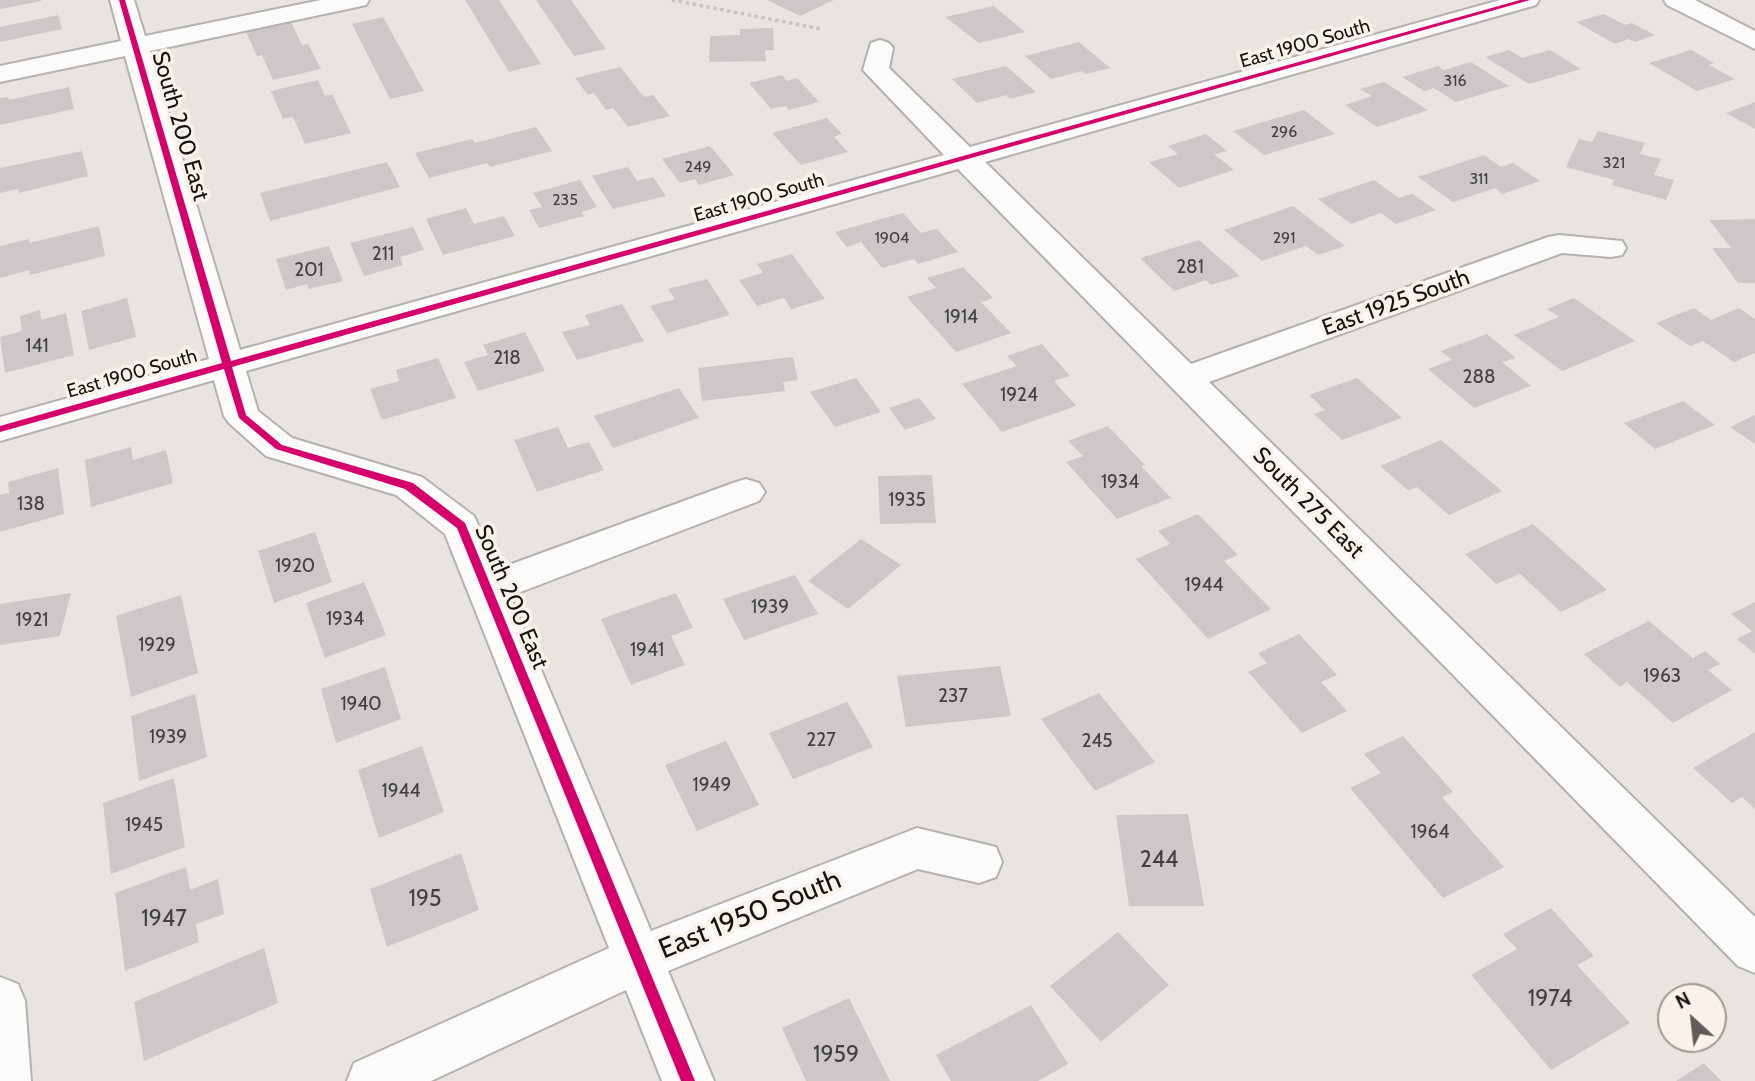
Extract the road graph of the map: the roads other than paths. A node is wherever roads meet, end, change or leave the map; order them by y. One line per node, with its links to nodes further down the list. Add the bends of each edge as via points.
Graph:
1 (122, 0): 6 (street, South 200 East)
2 (357, 0): 6 (street)
3 (1527, 0): 9 (street, East 1900 South)
4 (1676, 0): 5 (street)
5 (1755, 41)
6 (136, 46): 8 (street); 11 (street, South 200 East)
7 (880, 48): 9 (street, South 275 East, via 876,70)
8 (0, 74)
9 (964, 158): 11 (street, East 1900 South); 12 (street, South 275 East)
10 (1611, 248): 12 (street, East 1925 South, via 1559,244)
11 (227, 366): 13 (street, East 1900 South); 15 (street, South 200 East, via 242,415 279,447 409,486 461,526)
12 (1184, 379): 17 (street, South 275 East)
13 (0, 429)
14 (746, 492): 15 (street, South 200 East)
15 (487, 590): 18 (street, South 200 East)
16 (979, 862): 18 (street, East 1950 South, via 917,848)
17 (1755, 950)
18 (637, 960): 21 (street, East 1950 South); 22 (street, South 200 East)
19 (0, 1001): 20 (street)
20 (5, 1081)
21 (373, 1081)
22 (688, 1081)

